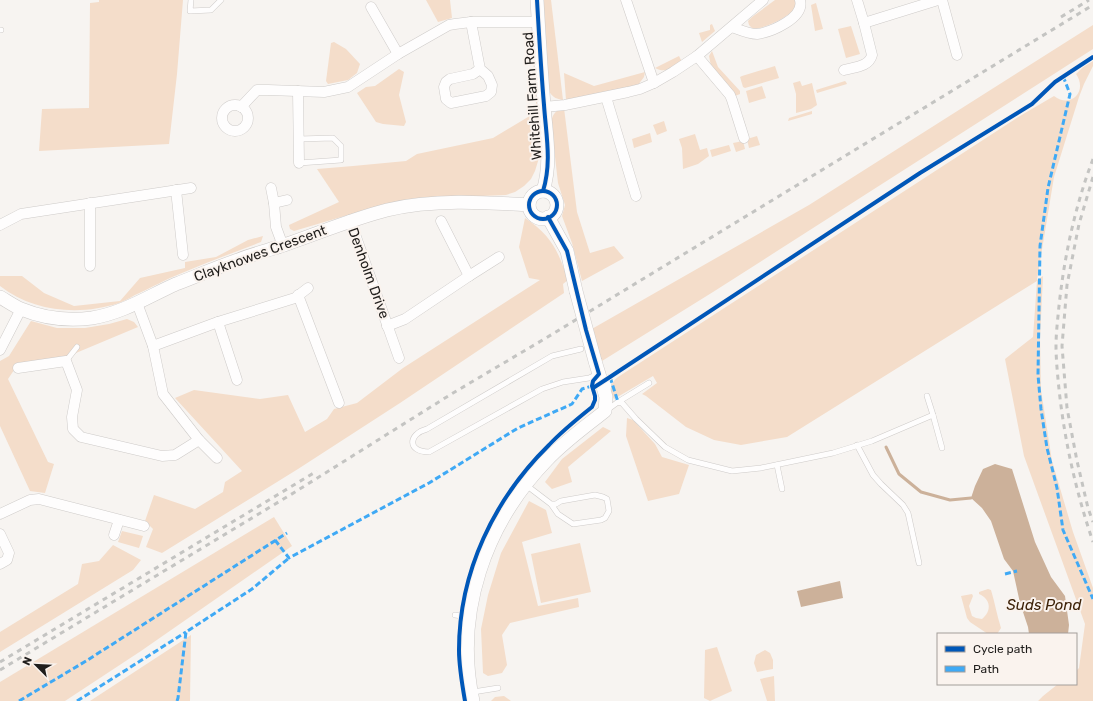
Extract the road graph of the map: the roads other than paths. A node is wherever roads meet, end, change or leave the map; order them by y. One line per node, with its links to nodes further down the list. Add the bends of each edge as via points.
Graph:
1 (191, 0): 2 (lane, via 190,11 211,10)
2 (221, 0)
3 (537, 0): 12 (street, Whitehill Farm Road)
4 (626, 0): 20 (street)
5 (763, 0): 14 (street)
6 (800, 0): 14 (street, via 801,8 798,14 776,27 751,34)
7 (857, 0): 13 (street)
8 (938, 0): 13 (street)
9 (942, 0): 16 (street)
10 (370, 7): 15 (street)
11 (471, 22): 12 (street); 15 (street, via 449,26); 18 (street)
12 (539, 22): 24 (street, Whitehill Farm Road)
13 (864, 23): 19 (street, via 871,59)
14 (732, 27): 17 (street)
15 (398, 54): 21 (street, via 348,87 324,92)
16 (957, 55)
17 (697, 56): 20 (street); 25 (street, via 730,95)
18 (480, 69): 18 (street, via 488,76 492,85 491,92 486,96 450,103 446,99 446,82 473,74)
19 (844, 70)
20 (654, 83): 22 (street)
21 (298, 91): 23 (street, via 257,90); 26 (street)
22 (606, 97): 24 (street); 32 (street)
23 (241, 107)
24 (544, 107): 31 (street, Whitehill Farm Road, via 548,170)
25 (744, 138)
26 (299, 139): 27 (street); 27 (lane, via 333,138 341,146 341,160)
27 (299, 162)
28 (191, 188): 30 (street)
29 (272, 188): 34 (street)
30 (176, 190): 35 (street); 42 (street)
31 (543, 191): 36 (street, via 533,195); 37 (street, via 552,194 556,202 555,211)
32 (636, 196)
33 (287, 200): 34 (street)
34 (274, 202): 41 (street, via 276,227)
35 (90, 203): 40 (street, via 21,214); 44 (street, via 90,262)
36 (529, 205): 37 (street, via 535,216); 38 (street, Clayknowes Crescent, via 417,204)
37 (548, 217): 60 (street, bridge, via 567,251 576,291)
38 (350, 220): 41 (street, Clayknowes Crescent); 52 (street, Denholm Drive)
39 (441, 220): 45 (street)
40 (0, 224)
41 (283, 246): 49 (street, Clayknowes Crescent, via 238,260)
42 (184, 255)
43 (499, 257): 45 (street, Denholm Drive)
44 (80, 258)
45 (469, 276): 52 (street, Denholm Drive, via 405,319)
46 (308, 288): 47 (street)
47 (298, 296): 51 (street); 65 (street)
48 (0, 297): 50 (street, Clayknowes Crescent)
49 (137, 303): 50 (street, Clayknowes Crescent, via 92,318 48,317); 53 (street)
50 (21, 309): 56 (street)
51 (218, 322): 53 (street); 61 (street)
52 (387, 326): 57 (street, Denholm Drive)
53 (153, 346): 67 (street, via 163,394)
54 (78, 347): 58 (lane)
55 (581, 349): 60 (lane, via 552,356 421,430 414,438 415,448 429,452 542,389 563,382 589,378)
56 (0, 350)
57 (399, 358)
58 (66, 361): 59 (street); 67 (street, via 77,390 72,417 73,429 81,437 162,456 175,454)
59 (18, 368)
60 (602, 371): 64 (street)
61 (237, 380)
62 (649, 383): 64 (lane)
63 (927, 396): 66 (lane)
64 (612, 400): 71 (lane, via 622,403 665,447 688,460 732,471); 72 (street, via 605,411 559,448)
65 (339, 403)
66 (933, 415): 68 (lane); 69 (lane)
67 (200, 440): 70 (street)
68 (857, 446): 71 (lane); 80 (lane, via 873,475 908,513)
69 (942, 448)
70 (217, 458)
71 (777, 465): 73 (lane)
72 (525, 485): 74 (lane); 83 (street, via 506,513 491,543 478,578)
73 (782, 489)
74 (551, 504): 74 (lane, via 595,494 607,499 609,511 601,520 573,524 558,514)
75 (0, 514): 76 (street, via 30,500 39,499)
76 (119, 520): 77 (street); 79 (street)
77 (144, 526)
78 (0, 534): 81 (street, via 9,553 7,560)
79 (114, 535)
80 (919, 563)
81 (0, 564)
82 (456, 615): 83 (lane)
83 (469, 617): 85 (street, via 467,655)
84 (498, 688): 85 (lane)
85 (472, 697)

